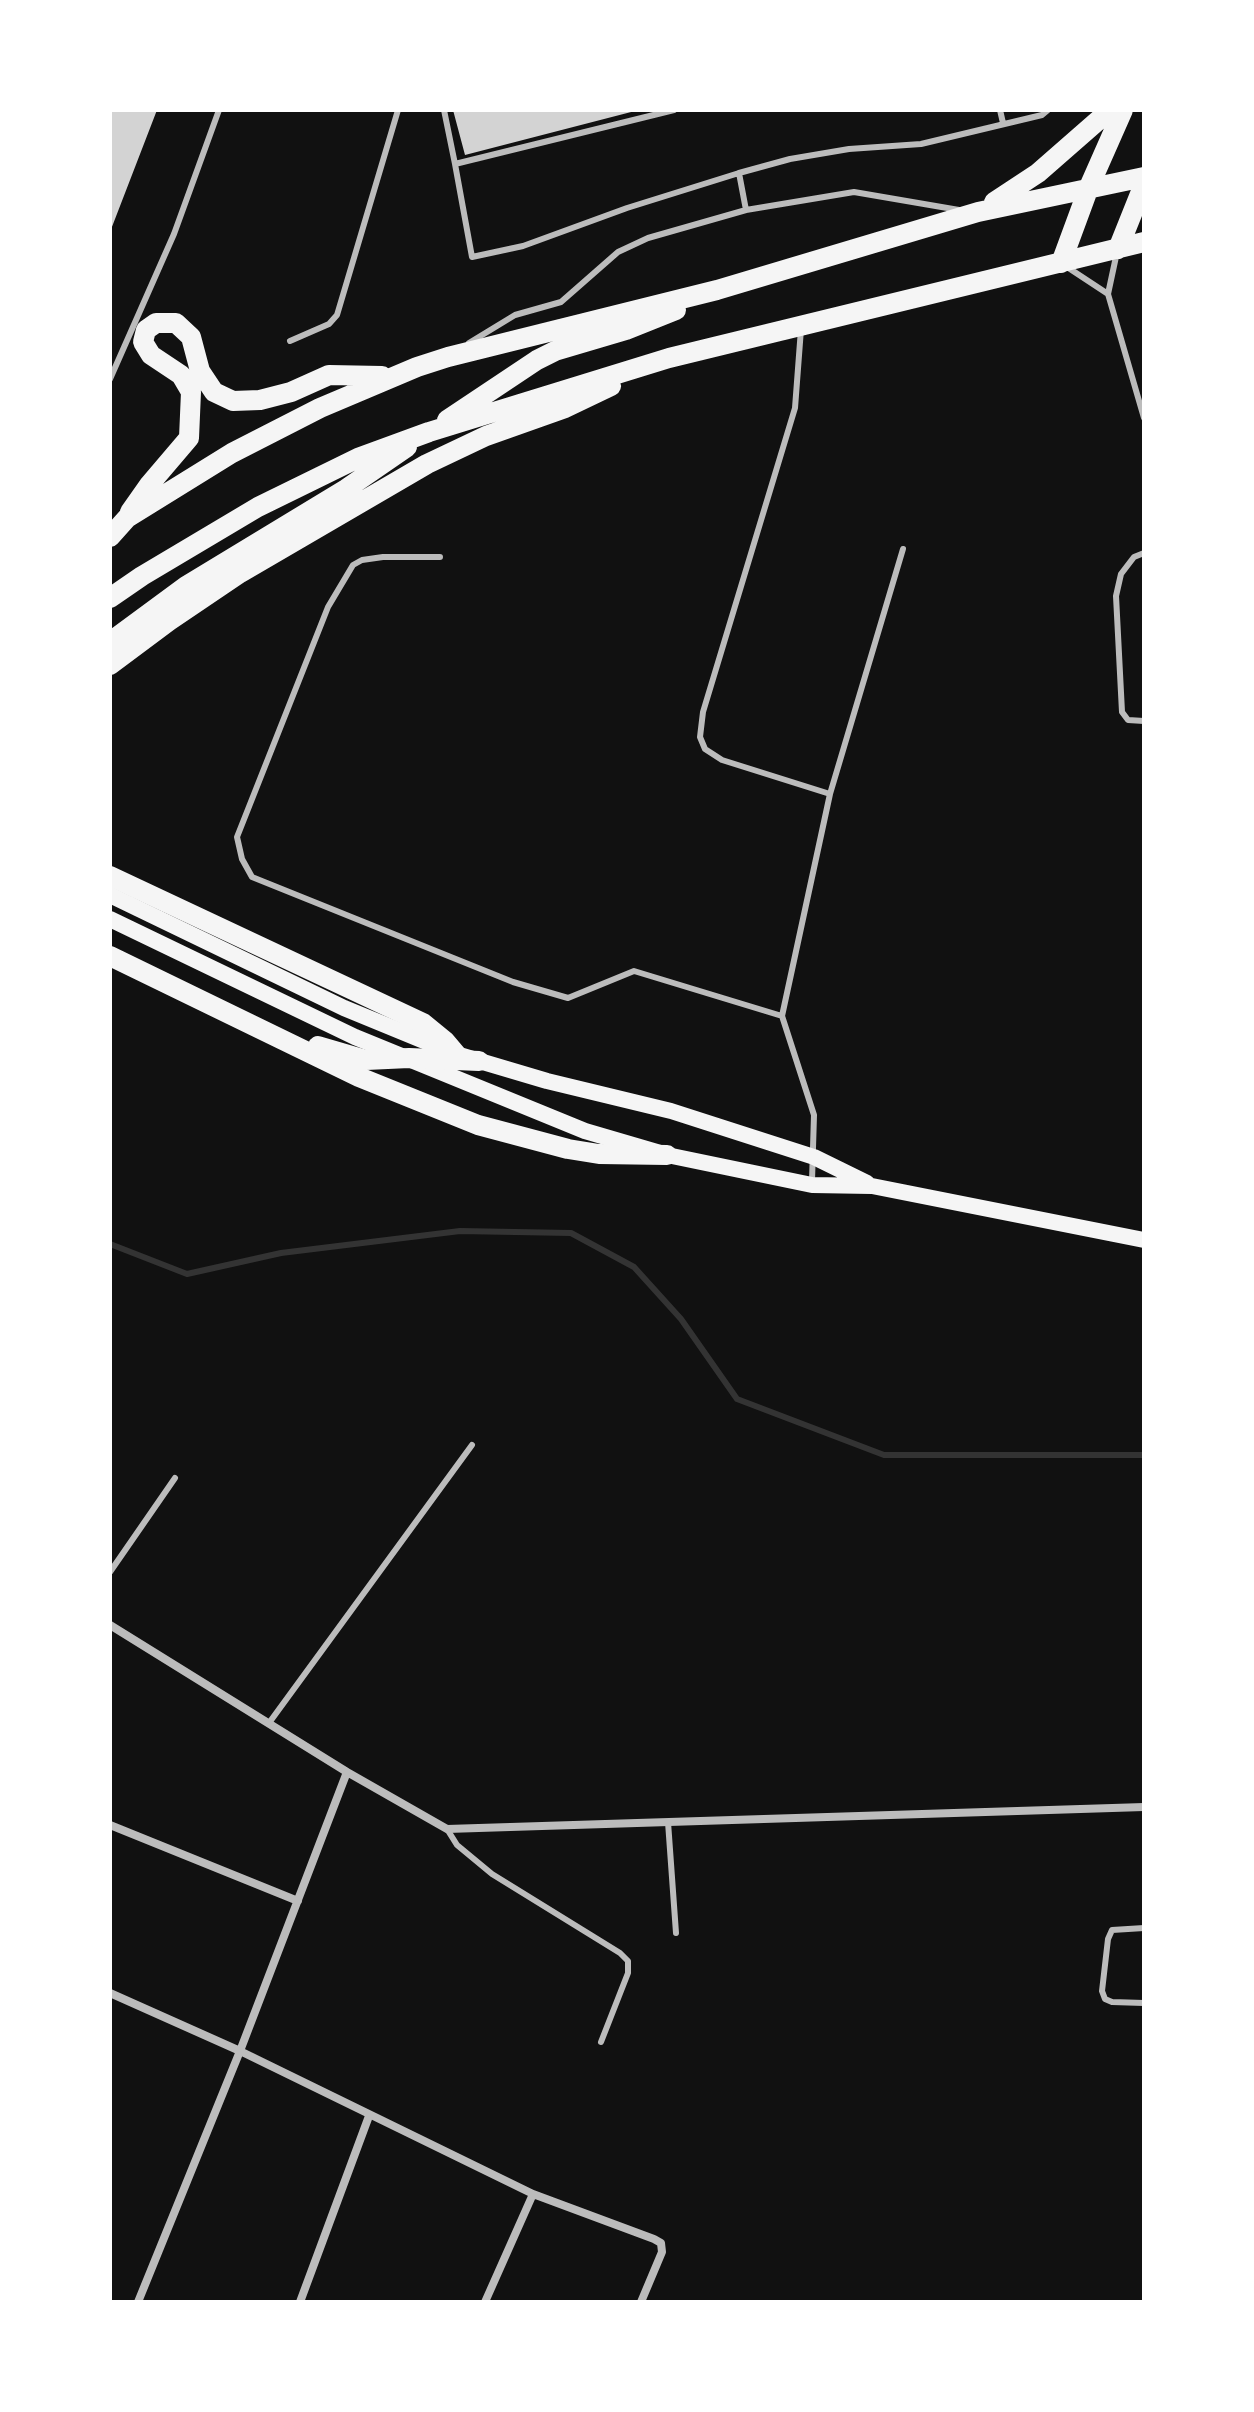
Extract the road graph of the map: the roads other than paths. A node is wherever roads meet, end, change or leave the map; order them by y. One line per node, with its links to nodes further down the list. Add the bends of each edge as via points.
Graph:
1 (219, 110): 27 (lane, via 174,234)
2 (398, 110): 23 (lane, via 337,315 329,324)
3 (444, 110): 10 (lane)
4 (674, 110): 10 (lane)
5 (1000, 110): 9 (lane)
6 (1048, 110): 9 (lane)
7 (1110, 110): 16 (main road, via 1038,173)
8 (1123, 110): 14 (main road)
9 (1003, 123): 11 (lane, via 921,144 849,149)
10 (455, 164): 11 (lane, via 472,257 523,246)
11 (739, 173): 15 (lane)
12 (1144, 177): 14 (main road)
13 (1144, 184): 18 (main road)
14 (1089, 187): 16 (main road); 19 (main road)
15 (746, 210): 16 (lane, via 854,192); 24 (lane, via 618,252 561,302 515,315)
16 (978, 212): 20 (main road)
17 (1144, 242): 18 (main road)
18 (1118, 249): 19 (main road); 21 (lane)
19 (1061, 263): 21 (lane); 22 (main road)
20 (717, 290): 24 (main road); 29 (main road, via 656,319 555,351)
21 (1108, 294): 28 (lane)
22 (802, 326): 25 (main road); 39 (lane, via 795,408 703,712 700,737 705,749 722,760)
23 (290, 341)
24 (448, 357): 26 (main road)
25 (631, 370): 29 (main road); 37 (main road, via 601,393 427,464 240,573)
26 (390, 376): 30 (main road, via 232,453); 30 (main road, via 329,375 291,392 233,401 214,392 200,371 191,337 176,323 156,323 146,330 143,342 151,355 181,375 191,392 189,438)
27 (110, 379)
28 (1144, 418)
29 (429, 432): 35 (main road, via 358,458 258,507); 36 (main road, via 186,586)
30 (127, 518): 31 (main road)
31 (110, 537)
32 (903, 549): 39 (lane)
33 (1144, 553): 38 (lane, via 1121,574 1116,596 1122,712 1128,720)
34 (440, 557): 45 (lane, via 362,560 353,565 328,607 237,837 252,877 513,982 568,998 634,971)
35 (110, 598)
36 (110, 642)
37 (110, 665)
38 (1144, 721)
39 (830, 794): 45 (lane)
40 (110, 876): 46 (main road, via 423,1023)
41 (110, 895): 46 (main road, via 344,1008)
42 (110, 919): 47 (main road)
43 (110, 943): 47 (main road, via 319,1046 366,1060)
44 (110, 956): 49 (main road, via 359,1077 478,1125 599,1154)
45 (782, 1016): 50 (lane, via 814,1115)
46 (456, 1054): 48 (main road)
47 (409, 1058): 48 (main road); 49 (main road, via 585,1131)
48 (479, 1061): 50 (main road, via 671,1111)
49 (667, 1155): 51 (main road)
50 (814, 1157): 51 (lane); 52 (main road)
51 (812, 1185): 52 (main road)
52 (872, 1186): 53 (main road)
53 (1144, 1240)
54 (472, 1445): 58 (lane)
55 (175, 1478): 56 (lane)
56 (110, 1572)
57 (110, 1625): 58 (street)
58 (269, 1723): 59 (street)
59 (347, 1772): 63 (street); 64 (street)
60 (1144, 1807): 61 (street)
61 (668, 1822): 63 (street); 66 (lane)
62 (110, 1825): 64 (street)
63 (447, 1829): 69 (lane, via 457,1845 492,1874 628,1961)
64 (298, 1901): 70 (street)
65 (1144, 1928): 68 (lane, via 1112,1930 1102,1991 1112,2002)
66 (676, 1933)
67 (110, 1993): 70 (street)
68 (1144, 2003)
69 (601, 2042)
70 (240, 2051): 71 (street); 73 (street)
71 (369, 2116): 72 (street); 74 (street)
72 (533, 2194): 75 (street); 76 (street, via 661,2243)
73 (138, 2302)
74 (300, 2302)
75 (485, 2302)
76 (641, 2302)

